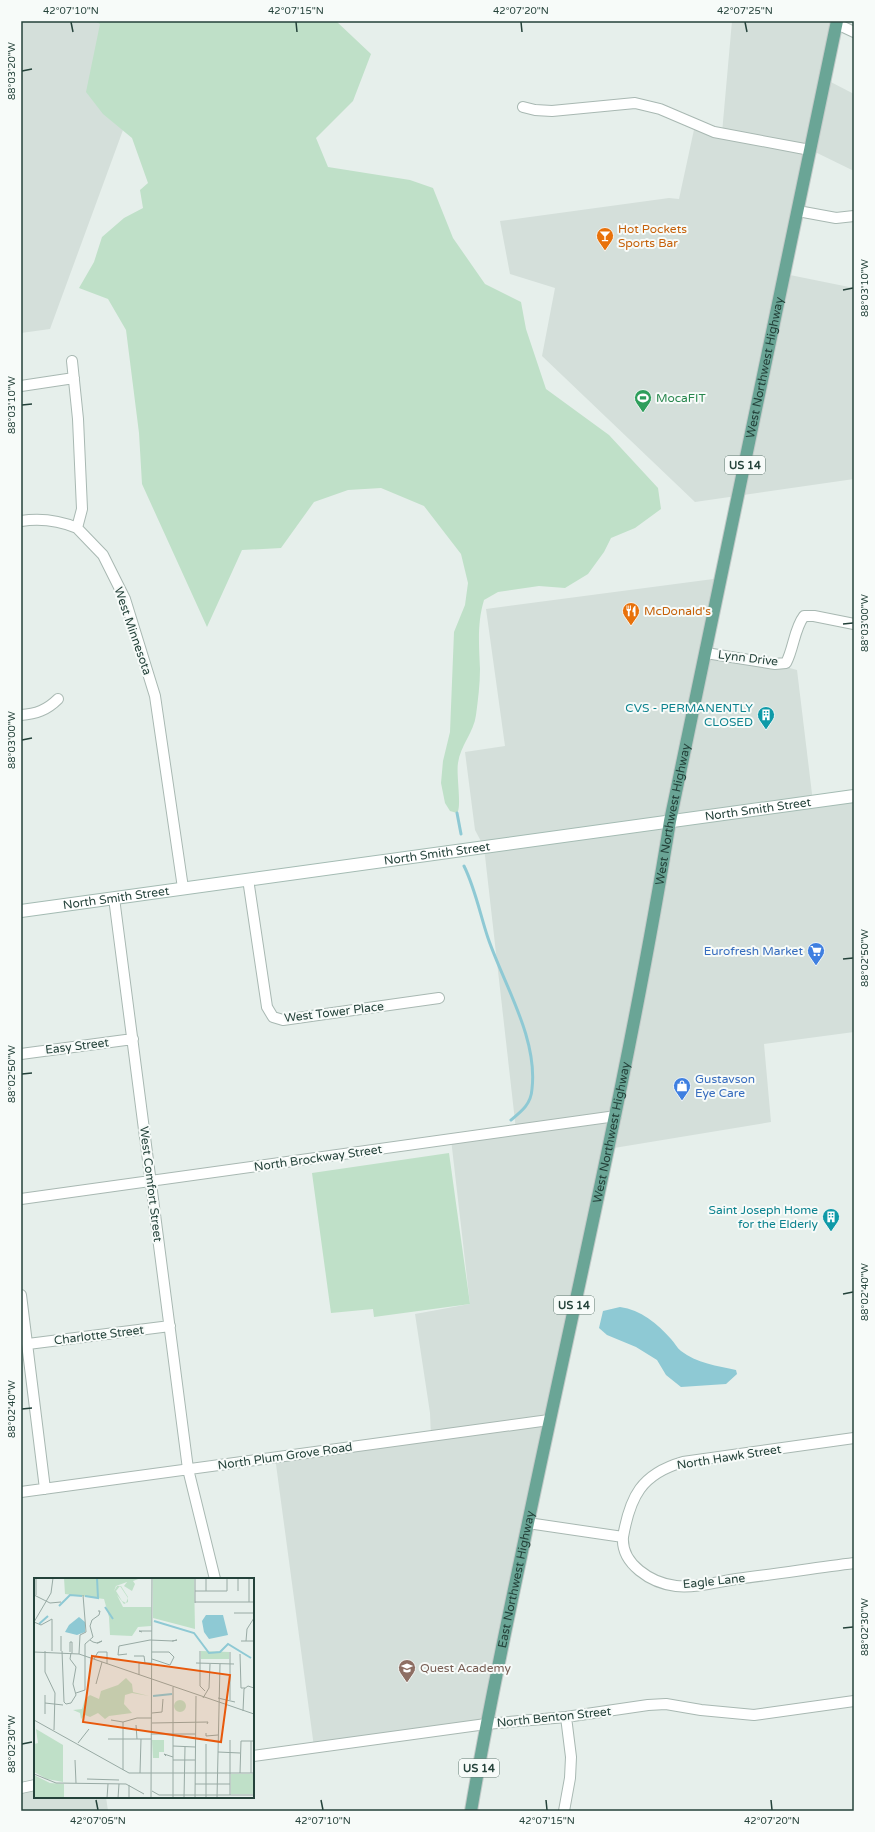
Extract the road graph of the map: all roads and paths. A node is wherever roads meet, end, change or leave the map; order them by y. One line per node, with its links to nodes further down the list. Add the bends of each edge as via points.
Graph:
1 (837, 23): 2 (street); 4 (main road, West Northwest Highway / US 14)
2 (854, 32)
3 (523, 107): 4 (street, via 552,112 635,103 660,109 714,132)
4 (810, 150): 5 (main road, West Northwest Highway / US 14)
5 (798, 211): 6 (street, via 836,218); 13 (main road, West Northwest Highway / US 14)
6 (854, 216)
7 (72, 361): 8 (street)
8 (74, 378): 9 (street); 11 (street, via 82,509)
9 (21, 386)
10 (21, 522): 11 (street, via 38,519 60,521)
11 (77, 528): 19 (street, West Minnesota, via 103,555 125,599 155,696)
12 (854, 624): 13 (street, Lynn Drive, via 804,616 799,623 792,651 786,662 775,664)
13 (706, 653): 17 (main road, West Northwest Highway / US 14)
14 (58, 699): 15 (street, via 50,707 36,714)
15 (21, 716)
16 (854, 796): 17 (street, North Smith Street)
17 (670, 822): 18 (street, North Smith Street); 25 (main road, West Northwest Highway / US 14)
18 (248, 879): 19 (street, North Smith Street); 22 (street, West Tower Place, via 267,1007 272,1017 283,1020)
19 (183, 888): 20 (street, North Smith Street)
20 (114, 898): 21 (street, North Smith Street); 23 (street, West Comfort Street)
21 (21, 911)
22 (439, 998)
23 (133, 1039): 24 (street, Easy Street); 26 (street, West Comfort Street)
24 (21, 1054)
25 (616, 1116): 26 (street, North Brockway Street); 31 (main road, West Northwest Highway / US 14)
26 (151, 1181): 27 (street, North Brockway Street); 29 (street, West Comfort Street)
27 (21, 1199)
28 (21, 1295): 30 (street)
29 (170, 1326): 30 (street, Charlotte Street); 33 (street, West Comfort Street)
30 (28, 1344): 34 (street)
31 (549, 1420): 33 (street, North Plum Grove Road); 36 (main road, East Northwest Highway / US 14)
32 (854, 1438): 37 (street, North Hawk Street, via 670,1466 642,1484 627,1513)
33 (188, 1469): 34 (street, North Plum Grove Road); 39 (street, West Comfort Street)
34 (45, 1489): 35 (street, North Plum Grove Road)
35 (21, 1492)
36 (528, 1523): 37 (street); 42 (main road, East Northwest Highway / US 14)
37 (623, 1537): 38 (street, Eagle Lane, via 623,1549 632,1564 651,1577 676,1586)
38 (854, 1563)
39 (215, 1578)
40 (854, 1701): 41 (street, North Benton Street, via 754,1715 666,1704)
41 (566, 1717): 42 (street, North Benton Street); 47 (street, via 571,1757)
42 (486, 1724): 43 (street, North Benton Street); 46 (main road, East Northwest Highway / US 14)
43 (254, 1756)
44 (34, 1786): 45 (street)
45 (21, 1788)
46 (471, 1811)
47 (564, 1811)

